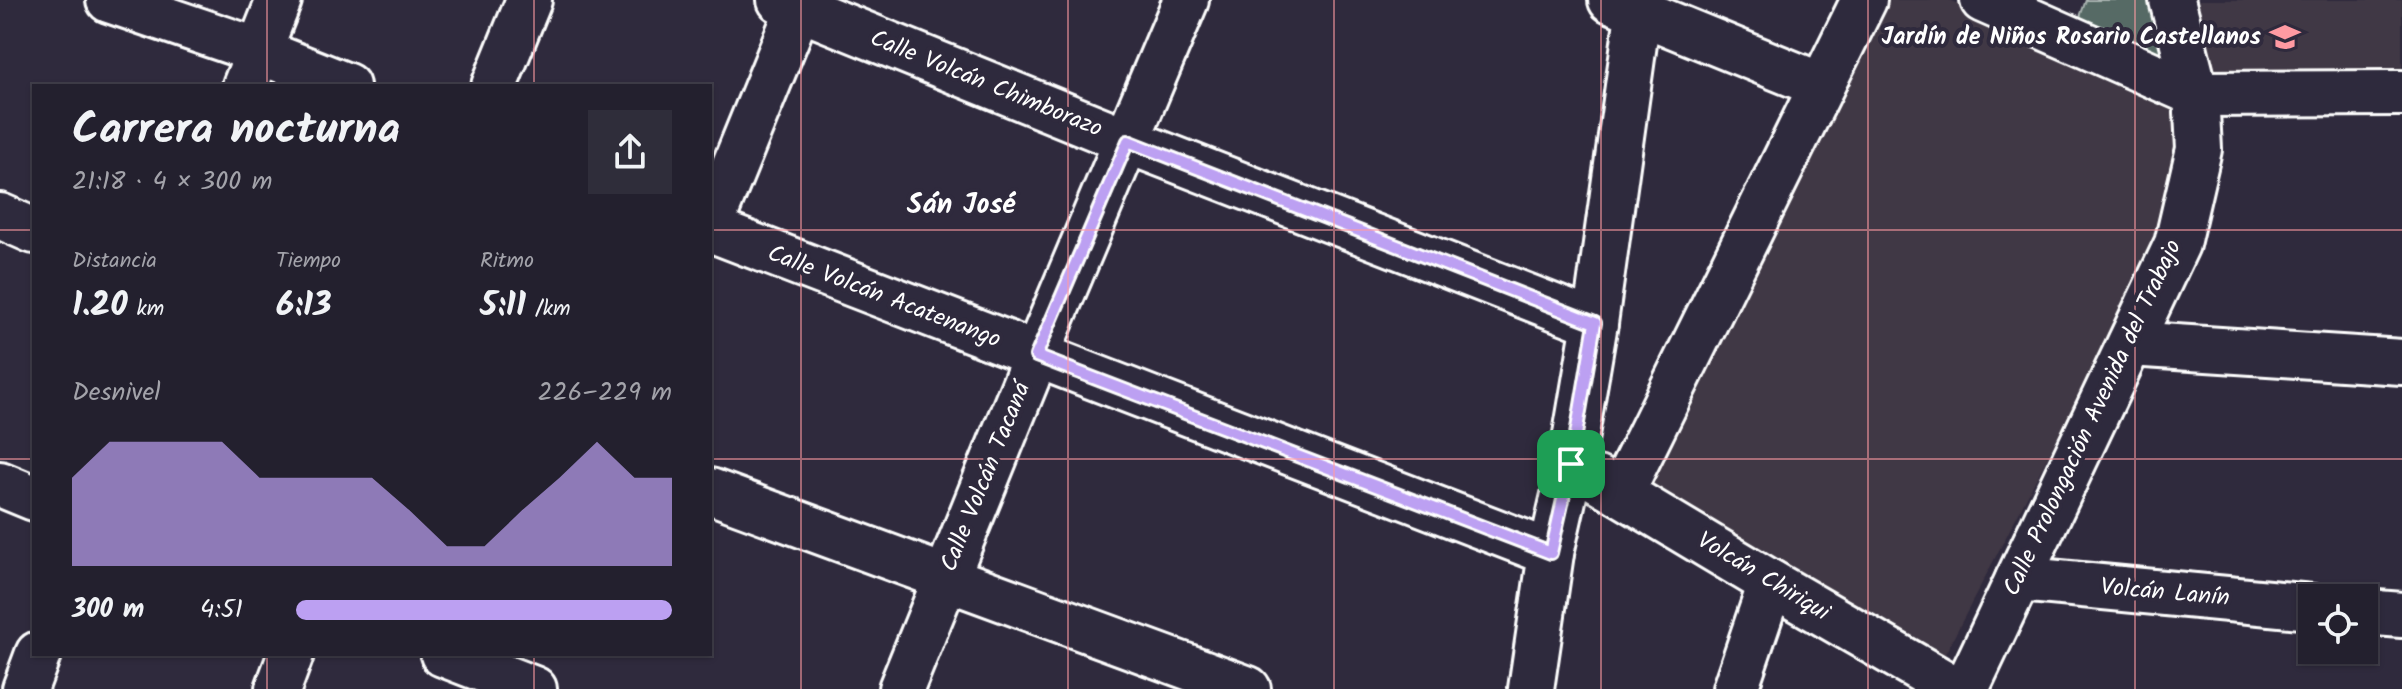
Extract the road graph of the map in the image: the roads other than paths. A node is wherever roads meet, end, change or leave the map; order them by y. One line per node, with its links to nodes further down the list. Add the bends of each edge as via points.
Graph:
1 (109, 0): 10 (street)
2 (279, 0): 10 (street)
3 (529, 0): 12 (street)
4 (1186, 0): 16 (street, Calle Volcán Tacaná)
5 (1864, 0): 13 (street)
6 (1983, 0): 15 (street)
7 (2172, 0): 15 (street, Calle Prolongación Avenida del Trabajo)
8 (794, 3): 16 (street, Calle Volcán Chimborazo); 18 (street)
9 (1629, 3): 13 (street); 21 (street)
10 (252, 68): 11 (street)
11 (336, 84)
12 (495, 84)
13 (1820, 85): 28 (street)
14 (2402, 93): 15 (street)
15 (2196, 94): 22 (street, Calle Prolongación Avenida del Trabajo, via 2199,149 2177,244)
16 (1128, 141): 21 (street, Calle Volcán Chimborazo); 23 (street, Calle Volcán Tacaná)
17 (0, 216): 20 (street)
18 (712, 222)
19 (712, 228): 23 (street, Calle Volcán Acatenango)
20 (32, 230)
21 (1595, 323): 25 (street)
22 (2130, 344): 24 (street); 32 (street, Calle Prolongación Avenida del Trabajo)
23 (1036, 356): 30 (street, Calle Volcán Acatenango); 31 (street, Calle Volcán Tacaná)
24 (2402, 362)
25 (1571, 464): 28 (street, Volcán Chiriqui); 30 (street)
26 (0, 484): 29 (street)
27 (712, 492): 31 (street)
28 (1621, 493): 33 (street, Volcán Chiriqui)
29 (32, 497)
30 (1551, 553): 45 (street)
31 (944, 578): 43 (street, Calle Volcán Tacaná); 44 (street)
32 (2018, 579): 34 (street, Volcán Lanín); 48 (street, Calle Prolongación Avenida del Trabajo)
33 (1771, 583): 46 (street); 47 (street, Volcán Chiriqui)
34 (2298, 606)
35 (2378, 613): 36 (street)
36 (2402, 615)
37 (37, 656): 41 (street)
38 (290, 656): 42 (street)
39 (450, 656): 40 (street)
40 (534, 680)
41 (25, 689)
42 (278, 689)
43 (901, 689)
44 (1248, 689)
45 (1531, 689)
46 (1735, 689)
47 (1955, 689)
48 (1966, 689)

